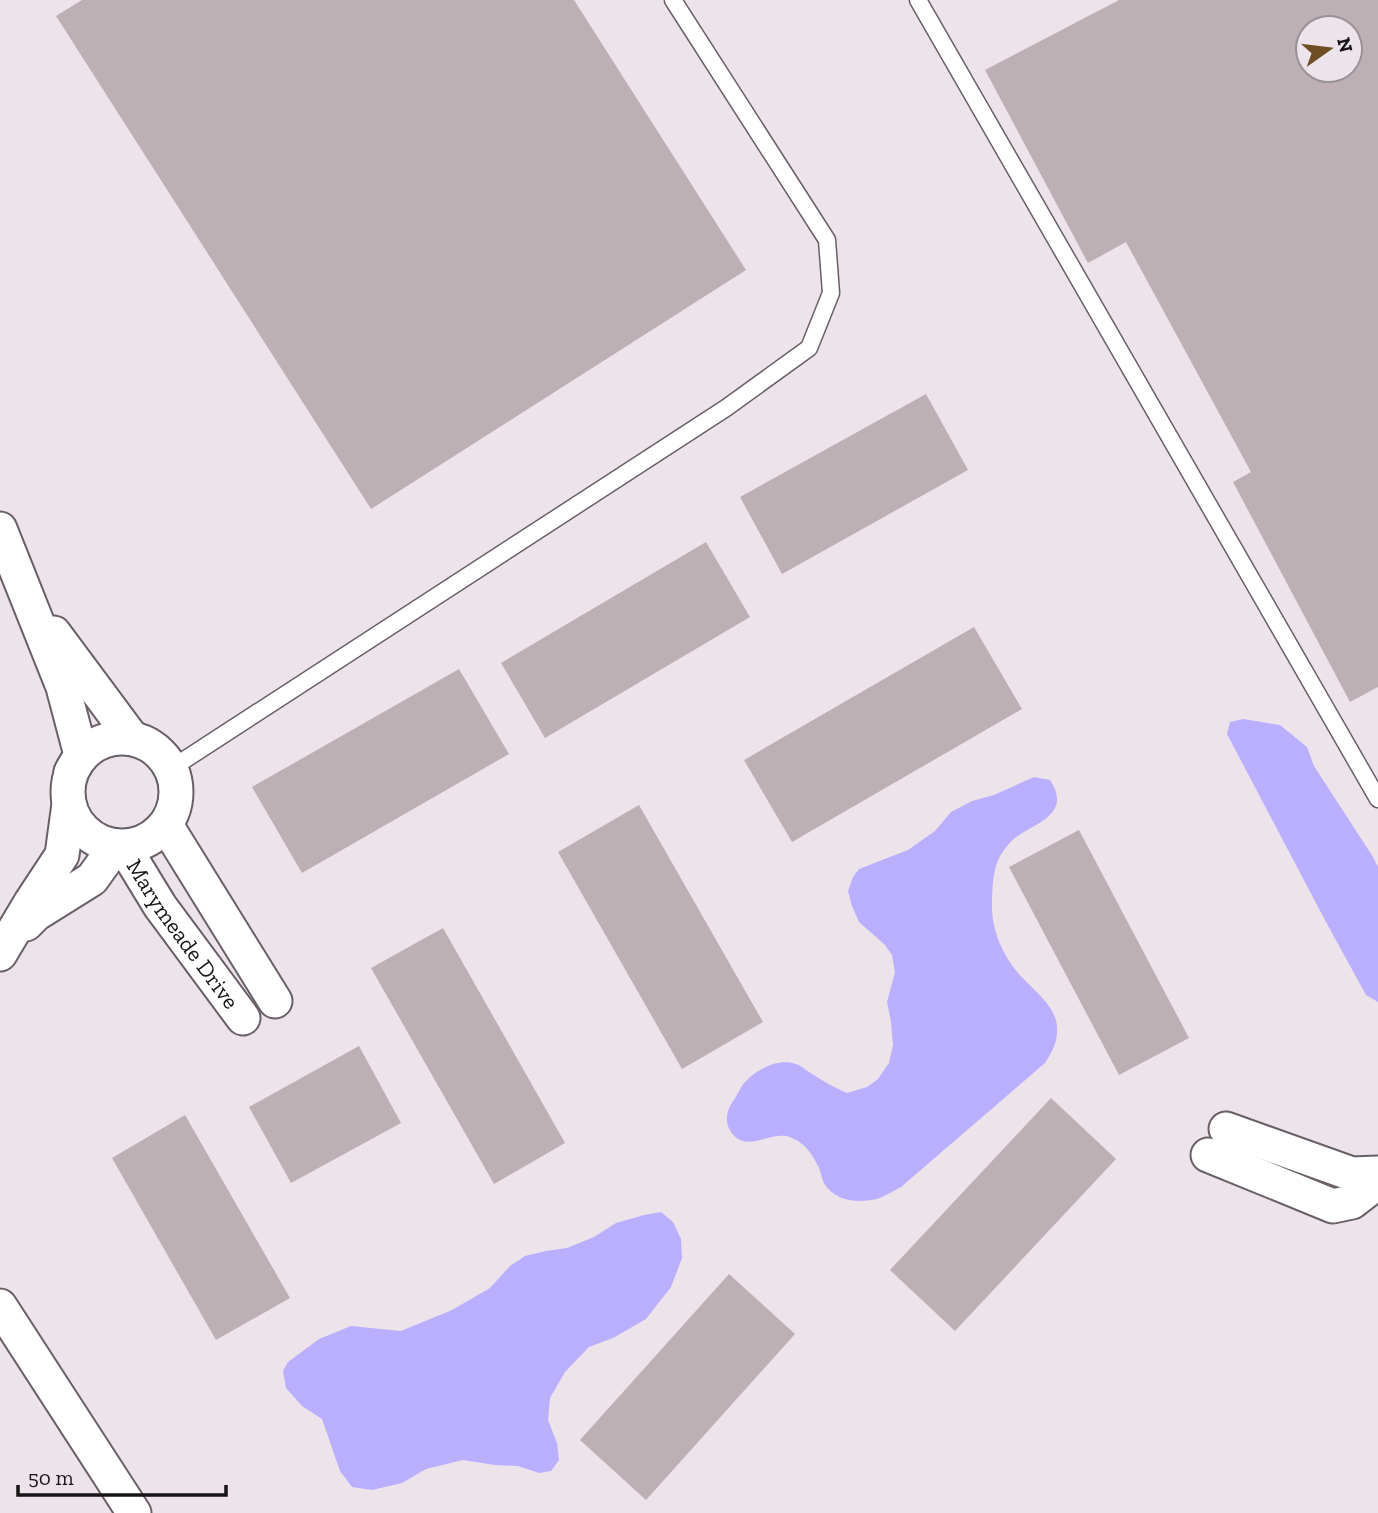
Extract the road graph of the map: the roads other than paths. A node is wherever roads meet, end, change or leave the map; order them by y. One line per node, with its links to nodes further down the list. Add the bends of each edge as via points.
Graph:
1 (673, 0): 6 (lane, via 827,240 831,293 809,348 726,408)
2 (918, 0): 8 (lane)
3 (0, 529): 4 (street)
4 (27, 596): 5 (street); 7 (street, via 63,687 81,755)
5 (132, 738): 6 (street, via 155,748); 7 (street, via 95,744 80,756)
6 (172, 768): 9 (street, via 177,787 175,807)
7 (70, 788): 10 (street, via 78,824 94,840); 11 (street, via 62,855)
8 (1378, 799)
9 (166, 825): 10 (street, via 147,841); 12 (street, Marymeade Drive)
10 (120, 847): 11 (street, via 92,879 36,914); 13 (street, Marymeade Drive)
11 (3, 950)
12 (275, 1001)
13 (243, 1018)
14 (1378, 1173): 15 (street, via 1352,1174 1217,1142 1333,1206 1352,1202)
15 (1378, 1182)
16 (0, 1306): 17 (street)
17 (134, 1513)

